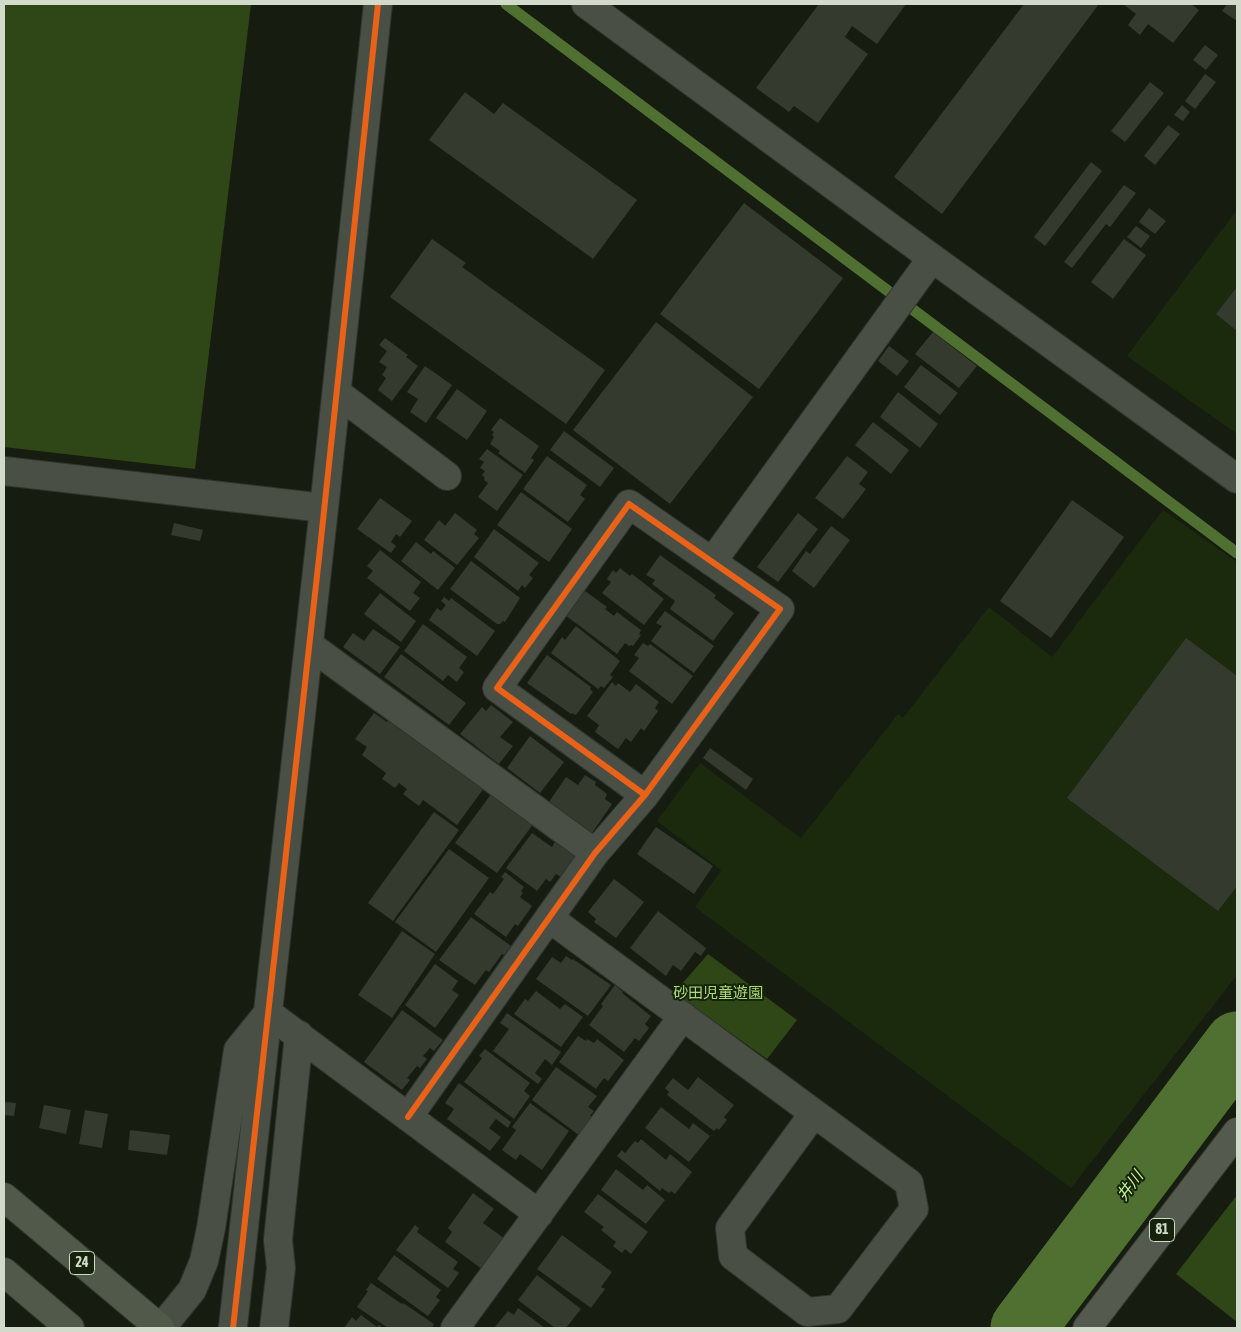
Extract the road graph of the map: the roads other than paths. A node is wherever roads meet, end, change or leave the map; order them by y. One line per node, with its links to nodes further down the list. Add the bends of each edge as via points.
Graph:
1 (378, 4): 4 (street)
2 (586, 4): 3 (street)
3 (932, 258): 7 (street); 9 (street)
4 (337, 393): 6 (street); 8 (street)
5 (4, 471): 8 (street)
6 (447, 476)
7 (1237, 479)
8 (324, 508): 10 (street)
9 (712, 562): 11 (street, via 780,610); 11 (street, via 629,504 497,688)
10 (309, 645): 12 (street); 14 (street)
11 (645, 795): 12 (street)
12 (595, 853): 13 (street)
13 (549, 918): 15 (street); 18 (street)
14 (268, 1013): 16 (street); 23 (street); 25 (street, via 238,1050 204,1261 192,1290)
15 (683, 1016): 17 (street); 21 (street)
16 (298, 1035): 18 (street); 26 (street, via 278,1240 281,1268)
17 (814, 1113): 17 (street, via 909,1183 914,1209 838,1309 808,1312 733,1256 730,1228)
18 (408, 1118): 21 (street)
19 (1237, 1132): 28 (main road, 81)
20 (4, 1197): 25 (highway, 24)
21 (539, 1214): 27 (street)
22 (4, 1272): 24 (highway)
23 (234, 1326)
24 (70, 1328)
25 (160, 1328)
26 (274, 1328)
27 (455, 1328)
28 (1087, 1328)

